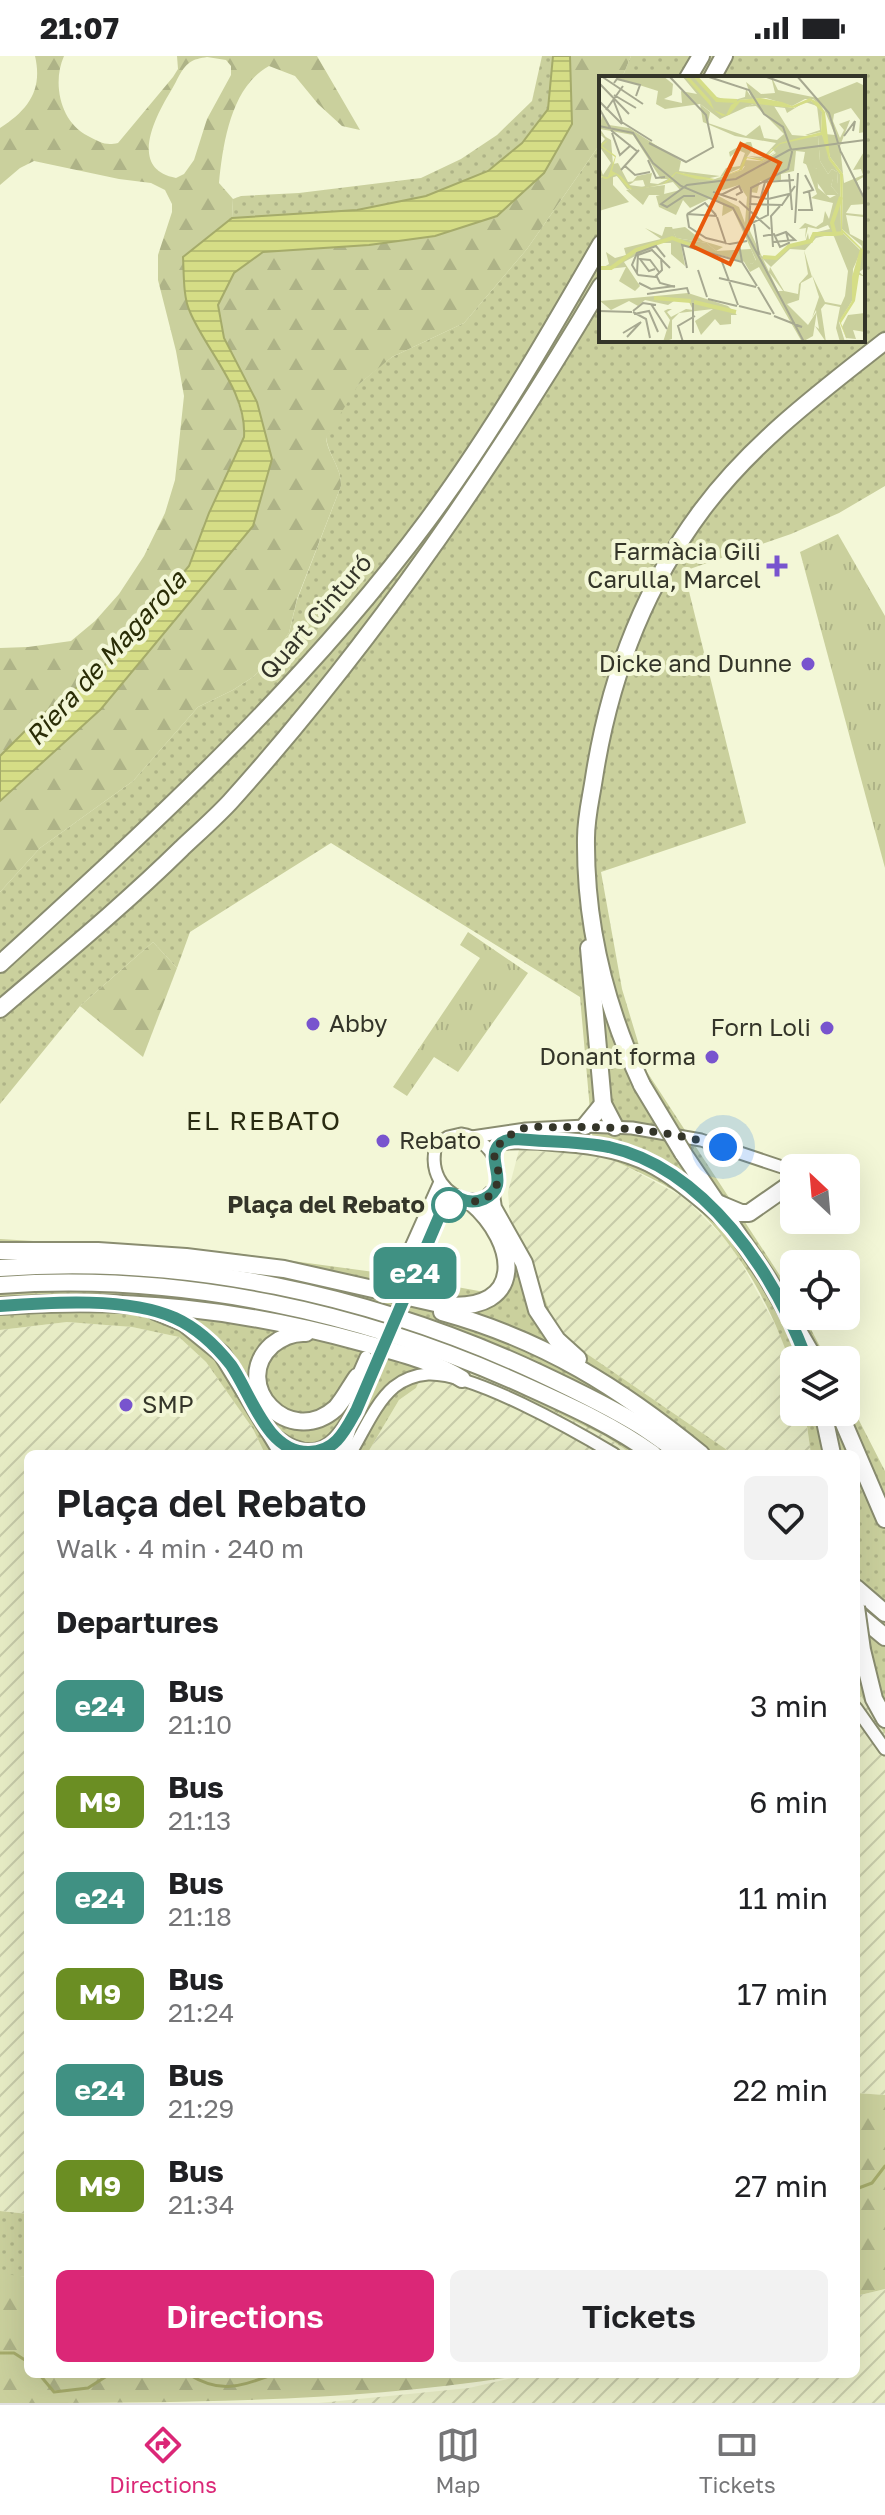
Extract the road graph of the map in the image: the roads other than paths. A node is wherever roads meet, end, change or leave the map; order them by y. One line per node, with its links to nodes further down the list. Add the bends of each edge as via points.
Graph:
1 (701, 56): 3 (highway)
2 (724, 56): 4 (highway)
3 (689, 76)
4 (713, 76)
5 (599, 247): 12 (highway, Quart Cinturó, via 533,361 428,519 361,605 212,767)
6 (599, 289): 10 (highway, Quart Cinturó, via 478,482 346,664 228,804)
7 (885, 331): 9 (highway, via 765,431 678,531 637,602 608,672 588,745)
8 (885, 341): 9 (highway, via 764,442 694,522 638,618 611,694)
9 (587, 806): 11 (highway)
10 (121, 906): 13 (highway); 14 (highway)
11 (590, 906): 15 (highway, via 589,959); 27 (highway, bridge, via 611,1005 642,1085)
12 (0, 964)
13 (0, 1000)
14 (0, 1009)
15 (603, 1104): 16 (highway); 17 (highway)
16 (585, 1126): 17 (street); 18 (street)
17 (615, 1127): 21 (street, via 692,1138)
18 (522, 1129): 19 (street); 20 (street)
19 (472, 1137): 20 (street); 22 (street, via 461,1134 436,1145)
20 (498, 1148): 24 (street, via 497,1184); 28 (highway, via 516,1139 608,1147 633,1155 681,1182)
21 (780, 1176)
22 (440, 1182): 26 (street); 34 (street)
23 (780, 1190): 27 (highway, via 749,1213)
24 (491, 1195): 26 (street); 42 (highway, via 524,1263 545,1324 566,1350)
25 (780, 1199): 30 (highway, via 753,1219)
26 (465, 1200): 32 (highway, via 485,1214 507,1255 500,1291 478,1304 444,1305); 35 (street, via 442,1210)
27 (716, 1203): 28 (highway)
28 (732, 1225): 30 (highway)
29 (0, 1251): 32 (highway, via 144,1253)
30 (753, 1257): 36 (highway)
31 (0, 1268): 54 (highway, via 93,1266 213,1275 345,1301 499,1354 641,1426)
32 (270, 1270): 42 (highway, via 501,1331 576,1364)
33 (0, 1285): 53 (highway, via 190,1290 342,1319 509,1378)
34 (393, 1287)
35 (408, 1289)
36 (780, 1302)
37 (131, 1305): 38 (highway); 39 (highway, via 206,1309); 46 (highway, via 173,1317 209,1341 233,1368)
38 (0, 1306)
39 (335, 1335): 40 (highway, via 298,1332 268,1349 259,1368 268,1408 298,1422 322,1417 337,1407); 41 (highway, via 449,1370)
40 (357, 1377): 43 (street, via 372,1360); 49 (street)
41 (462, 1379): 51 (street, via 430,1374 394,1387); 52 (street)
42 (633, 1401): 55 (highway)
43 (356, 1411): 50 (highway)
44 (826, 1426): 56 (highway)
45 (845, 1426): 57 (highway)
46 (275, 1438): 47 (highway); 48 (highway)
47 (281, 1450)
48 (292, 1450)
49 (335, 1450)
50 (335, 1450)
51 (352, 1450)
52 (607, 1450)
53 (646, 1450)
54 (675, 1450)
55 (696, 1450)
56 (831, 1450)
57 (855, 1450)
58 (860, 1461): 59 (highway)
59 (885, 1519)
60 (860, 1591): 61 (highway)
61 (885, 1613)
62 (860, 1614): 64 (highway)
63 (860, 1637): 66 (highway, bridge, via 874,1699)
64 (885, 1637)
65 (860, 1714): 67 (street)
66 (885, 1719)
67 (885, 1749)

